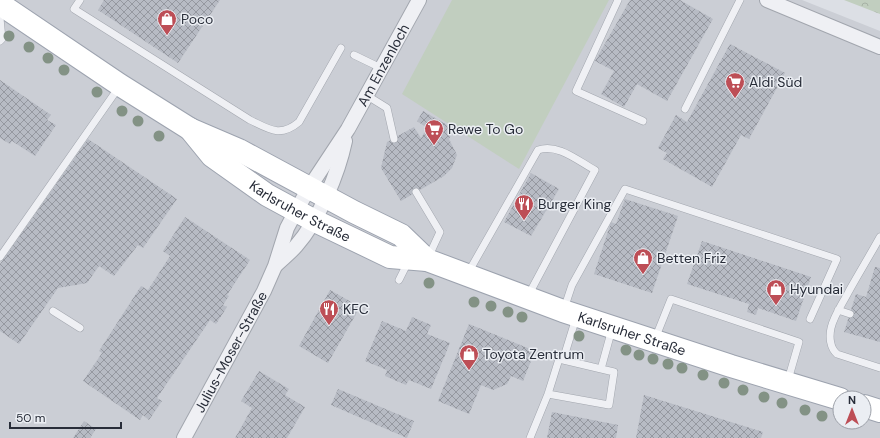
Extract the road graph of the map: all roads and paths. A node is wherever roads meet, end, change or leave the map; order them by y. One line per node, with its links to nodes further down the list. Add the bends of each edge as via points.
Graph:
1 (80, 0): 10 (lane, via 74,9 250,120 276,132 291,129 299,122)
2 (618, 0): 16 (lane, via 576,91)
3 (740, 0): 15 (lane)
4 (767, 0): 9 (street)
5 (414, 2): 12 (street, Am Enzenloch)
6 (0, 4): 13 (main road, Karlsruher Straße)
7 (0, 18): 8 (lane)
8 (0, 41)
9 (880, 47)
10 (341, 48)
11 (354, 56): 12 (lane)
12 (381, 68): 14 (street, Am Enzenloch)
13 (120, 85): 17 (main road, Karlsruher Straße); 24 (lane)
14 (366, 95): 18 (street, Am Enzenloch); 19 (lane, via 387,108)
15 (685, 109)
16 (642, 121)
17 (190, 129): 21 (main road, Karlsruher Straße, via 239,150); 22 (main road, Karlsruher Straße, via 212,156 259,190)
18 (348, 129): 21 (street, Am Enzenloch); 21 (street, Am Enzenloch, via 344,149)
19 (394, 139)
20 (416, 192): 25 (lane, via 440,232)
21 (317, 193): 22 (street, Am Enzenloch); 22 (street, Julius-Moser-Straße); 25 (main road, Karlsruher Straße, via 401,235)
22 (304, 216): 25 (main road, Karlsruher Straße, via 390,258); 26 (street, Julius-Moser-Straße, via 296,245); 26 (street, Julius-Moser-Straße, via 287,228)
23 (880, 237): 30 (lane)
24 (0, 257)
25 (419, 260): 27 (main road, Karlsruher Straße); 28 (lane)
26 (275, 266): 44 (street, Julius-Moser-Straße)
27 (467, 275): 29 (main road, Karlsruher Straße); 29 (lane, via 538,150 547,147 559,150 595,170)
28 (399, 280)
29 (527, 298): 32 (main road, Karlsruher Straße)
30 (838, 310): 33 (lane); 39 (lane, via 831,328 833,351)
31 (53, 311): 36 (lane)
32 (570, 313): 34 (lane, via 572,284 625,189 837,259); 35 (main road, Karlsruher Straße); 38 (lane)
33 (850, 314)
34 (810, 319)
35 (613, 327): 37 (main road, Karlsruher Straße); 40 (lane)
36 (80, 328)
37 (655, 341): 41 (main road, Karlsruher Straße); 41 (lane, via 671,299 799,342)
38 (563, 360): 40 (lane); 42 (lane, via 559,359)
39 (880, 368)
40 (601, 369): 42 (lane, via 614,372 609,405)
41 (788, 383): 43 (main road, Karlsruher Straße)
42 (548, 394): 45 (lane)
43 (832, 397)
44 (184, 438)
45 (530, 438)

